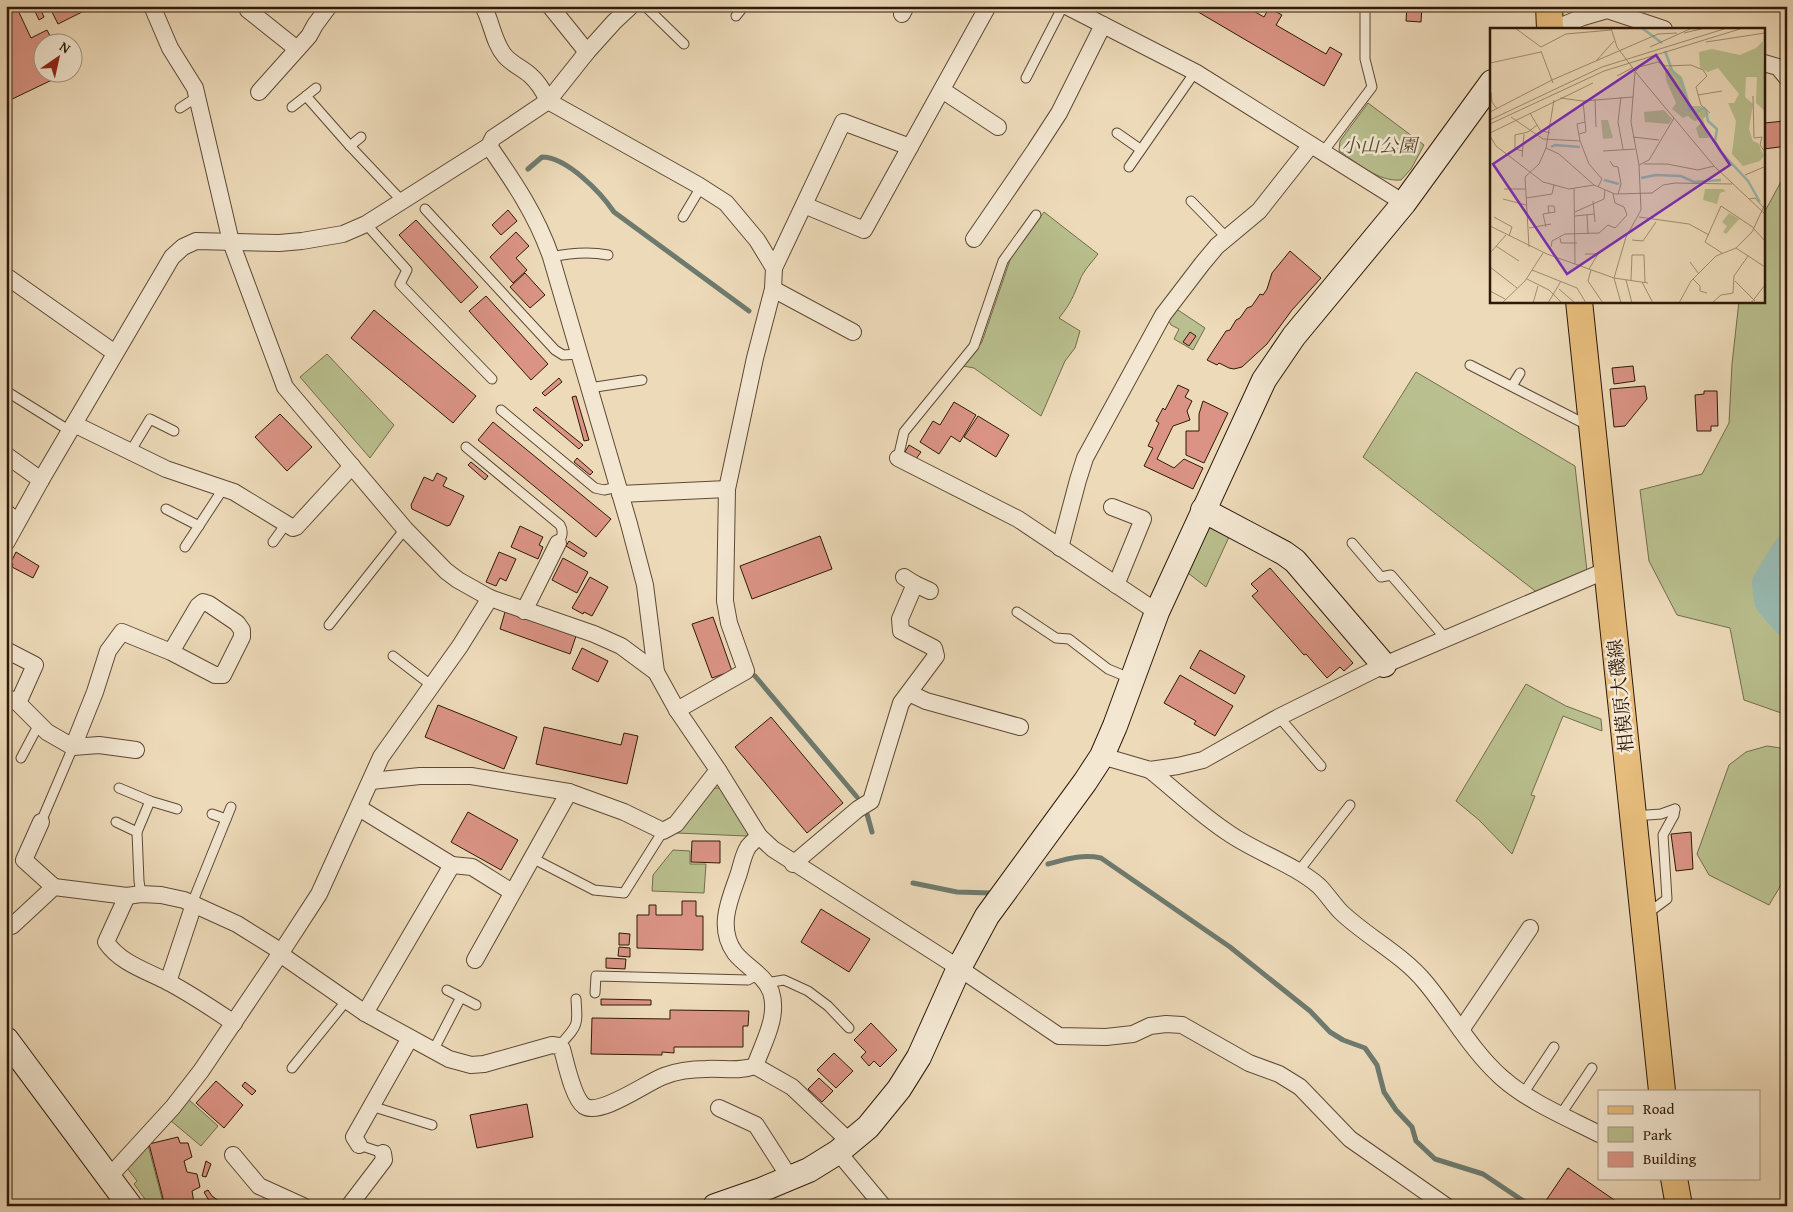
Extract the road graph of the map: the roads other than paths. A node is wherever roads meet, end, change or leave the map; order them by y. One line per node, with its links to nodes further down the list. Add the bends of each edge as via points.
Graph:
1 (152, 6): 30 (street, via 170,48 195,88)
2 (246, 6): 19 (street)
3 (329, 6): 19 (street)
4 (483, 6): 31 (street, via 497,45 506,57 532,76)
5 (550, 6): 20 (street)
6 (631, 6): 20 (street)
7 (645, 6): 18 (lane)
8 (744, 6): 13 (lane)
9 (988, 6): 27 (street)
10 (1065, 6): 14 (street); 23 (lane)
11 (1365, 6): 41 (lane, via 1365,59 1372,87)
12 (1549, 6): 15 (main road)
13 (736, 16)
14 (1103, 25): 22 (street); 53 (street, via 1058,113 1028,145)
15 (1552, 28)
16 (1554, 28): 17 (street, via 1607,10)
17 (1661, 28)
18 (684, 44)
19 (297, 49): 28 (street)
20 (587, 52): 31 (street)
21 (1766, 64): 24 (street, via 1778,67)
22 (1195, 72): 40 (lane); 41 (street)
23 (1026, 78)
24 (1787, 78)
25 (1490, 85): 46 (street)
26 (316, 88): 29 (lane)
27 (942, 90): 34 (street); 39 (street)
28 (259, 92)
29 (306, 96): 33 (lane); 37 (lane)
30 (197, 98): 32 (lane); 54 (street)
31 (548, 100): 38 (street, via 492,138); 43 (street)
32 (180, 108)
33 (292, 108)
34 (998, 127)
35 (1117, 133): 40 (lane)
36 (361, 136): 37 (lane)
37 (350, 146): 44 (lane)
38 (488, 146): 44 (street); 56 (street, via 531,209)
39 (910, 147): 47 (street, via 864,230); 47 (street, via 837,120)
40 (1140, 149): 42 (lane)
41 (1317, 149): 46 (street); 52 (street, via 1259,211)
42 (1129, 167)
43 (702, 187): 50 (lane); 57 (street, via 726,203 757,240)
44 (403, 202): 51 (street)
45 (1191, 202): 52 (lane)
46 (1404, 203): 87 (street, via 1294,336 1264,380)
47 (804, 205): 57 (street)
48 (426, 209): 63 (lane, via 555,350 563,355)
49 (1036, 215): 78 (lane, via 1003,261 974,346 904,432)
50 (683, 217)
51 (366, 224): 54 (street, via 343,234 302,241); 66 (lane, via 407,270 400,284)
52 (1227, 238): 97 (street, via 1162,315 1085,458)
53 (974, 239)
54 (231, 242): 62 (street, via 196,241 182,247 172,257); 79 (street, via 286,386)
55 (608, 255): 56 (lane, via 570,253)
56 (551, 257): 63 (street)
57 (774, 268): 59 (street)
58 (6, 276): 62 (street)
59 (773, 289): 61 (street); 82 (street)
60 (1579, 302): 73 (main road, 相模原大磯線)
61 (853, 332)
62 (115, 353): 72 (street)
63 (579, 354): 69 (street)
64 (1470, 365): 68 (lane)
65 (1520, 373): 68 (lane)
66 (492, 379)
67 (642, 380): 69 (lane)
68 (1512, 386): 73 (lane)
69 (589, 388): 83 (street)
70 (6, 391): 72 (lane)
71 (501, 410): 83 (lane, via 595,488)
72 (72, 427): 76 (street); 80 (street)
73 (1592, 428): 98 (main road, 相模原大磯線)
74 (174, 431): 76 (lane, via 148,418)
75 (466, 447): 95 (lane, via 560,525 563,535)
76 (130, 452): 81 (street)
77 (6, 455): 80 (street)
78 (898, 458): 97 (street, via 1018,519)
79 (352, 466): 89 (street, via 296,527); 91 (street)
80 (41, 480): 88 (street)
81 (223, 489): 89 (street, via 241,495); 90 (lane)
82 (727, 489): 83 (street); 116 (street, via 725,601 746,671)
83 (619, 490): 111 (street, via 645,584)
84 (1112, 507): 100 (street, via 1143,519)
85 (6, 508): 88 (lane)
86 (166, 509): 90 (lane)
87 (1203, 510): 104 (street); 110 (street, via 1295,561)
88 (20, 519): 93 (street)
89 (286, 524): 92 (lane)
90 (199, 526): 96 (lane)
91 (405, 529): 101 (street, via 458,580); 105 (lane)
92 (273, 542)
93 (6, 543)
94 (1352, 543): 106 (lane, via 1381,577 1391,576)
95 (558, 544): 102 (street)
96 (185, 547)
97 (1060, 548): 100 (street)
98 (1607, 570): 106 (street); 136 (main road, 相模原大磯線)
99 (916, 584): 114 (street, via 900,619 901,631 934,648 936,656)
100 (1116, 585): 104 (street)
101 (490, 598): 102 (street); 113 (street)
102 (524, 611): 111 (street, via 621,646)
103 (1017, 612): 112 (lane, via 1056,638 1069,639 1108,669)
104 (1157, 612): 112 (street)
105 (329, 625)
106 (1446, 639): 110 (street)
107 (6, 650): 115 (street, via 35,665)
108 (171, 652): 108 (street, via 215,675 223,675 242,637 242,630 237,623 203,602); 120 (street, via 122,632 108,651)
109 (393, 656): 113 (lane)
110 (1384, 665): 117 (street)
111 (656, 672): 116 (street)
112 (1132, 679): 122 (street)
113 (431, 685): 127 (street, via 381,757)
114 (909, 693): 119 (street, via 926,701 994,713); 144 (street, via 901,703 871,801)
115 (12, 700): 118 (street)
116 (677, 710): 125 (street)
117 (1279, 717): 124 (lane); 126 (street, via 1203,760)
118 (39, 724): 120 (street); 123 (lane)
119 (1020, 727)
120 (74, 747): 121 (street); 138 (lane)
121 (136, 750)
122 (1102, 756): 126 (street); 156 (street, via 987,916)
123 (21, 758)
124 (1321, 766)
125 (718, 770): 140 (street, via 676,824); 142 (street)
126 (1150, 770): 146 (street, via 1227,832)
127 (371, 781): 129 (street, via 420,776 471,776); 133 (street)
128 (119, 788): 130 (lane)
129 (569, 792): 140 (street, via 624,812); 143 (street)
130 (150, 801): 134 (lane); 141 (lane)
131 (1350, 806): 146 (lane)
132 (231, 807): 137 (lane)
133 (359, 808): 145 (street); 154 (street, via 319,894)
134 (177, 809)
135 (212, 814): 137 (lane)
136 (1633, 816): 151 (main road, 相模原大磯線); 151 (lane, via 1661,814 1675,809 1663,835 1667,899)
137 (226, 819): 150 (lane)
138 (41, 822): 147 (street, via 24,860)
139 (116, 822): 141 (lane)
140 (662, 831): 143 (lane, via 624,893 594,890)
141 (137, 832): 149 (lane, via 139,881)
142 (759, 836): 144 (street); 157 (street, via 748,846 729,901 726,928 731,946)
143 (532, 858): 148 (street)
144 (793, 864): 156 (street)
145 (452, 865): 148 (street, via 472,867); 165 (street)
146 (1298, 872): 168 (street, via 1318,885 1340,911 1408,966)
147 (54, 887): 149 (street); 152 (street)
148 (512, 892): 155 (street)
149 (134, 895): 150 (street, via 161,895); 158 (street, via 106,942 133,965)
150 (194, 904): 154 (street, via 237,924); 158 (street)
151 (1644, 916): 177 (main road, 相模原大磯線)
152 (12, 926)
153 (1530, 928): 168 (street)
154 (280, 954): 163 (street); 166 (street)
155 (475, 960)
156 (958, 968): 185 (street, via 911,1071 878,1117); 196 (street, via 1059,1036 1106,1037 1133,1034 1150,1026 1182,1025 1300,1087 1350,1139)
157 (762, 978): 160 (lane, via 596,976); 167 (lane, via 784,980 808,991); 174 (street, via 771,992 773,1007 771,1023)
158 (168, 982): 166 (street)
159 (447, 990): 161 (lane)
160 (596, 993)
161 (461, 997): 164 (lane); 173 (lane)
162 (576, 999): 171 (lane, via 577,1023)
163 (347, 1000): 165 (street); 175 (lane)
164 (476, 1005)
165 (365, 1013): 169 (street)
166 (234, 1023): 188 (street, via 173,1107)
167 (849, 1028)
168 (1460, 1030): 178 (street, via 1488,1065)
169 (410, 1038): 173 (street); 179 (street)
170 (6, 1039): 188 (street)
171 (559, 1046): 173 (street, via 552,1044 484,1064 470,1065); 174 (street, via 578,1100 585,1107 596,1109 663,1076 681,1071 705,1068 744,1070)
172 (1554, 1047): 178 (lane)
173 (433, 1051)
174 (755, 1066): 185 (street, via 792,1087)
175 (292, 1068)
176 (1592, 1068): 181 (lane)
177 (1662, 1090)
178 (1523, 1094): 181 (street)
179 (372, 1106): 182 (lane); 184 (street, via 354,1137)
180 (729, 1108): 189 (street, via 756,1125)
181 (1561, 1114): 183 (street)
182 (432, 1125)
183 (1598, 1133)
184 (359, 1145): 186 (lane)
185 (844, 1147): 189 (street, via 809,1170); 195 (street)
186 (383, 1153): 193 (street, via 384,1160)
187 (233, 1155): 192 (street, via 259,1186)
188 (109, 1177): 191 (street)
189 (790, 1178): 194 (street)
190 (1674, 1180): 197 (main road)
191 (130, 1206)
192 (303, 1206)
193 (349, 1206)
194 (715, 1206)
195 (883, 1206)
196 (1446, 1206)
197 (1679, 1206)

